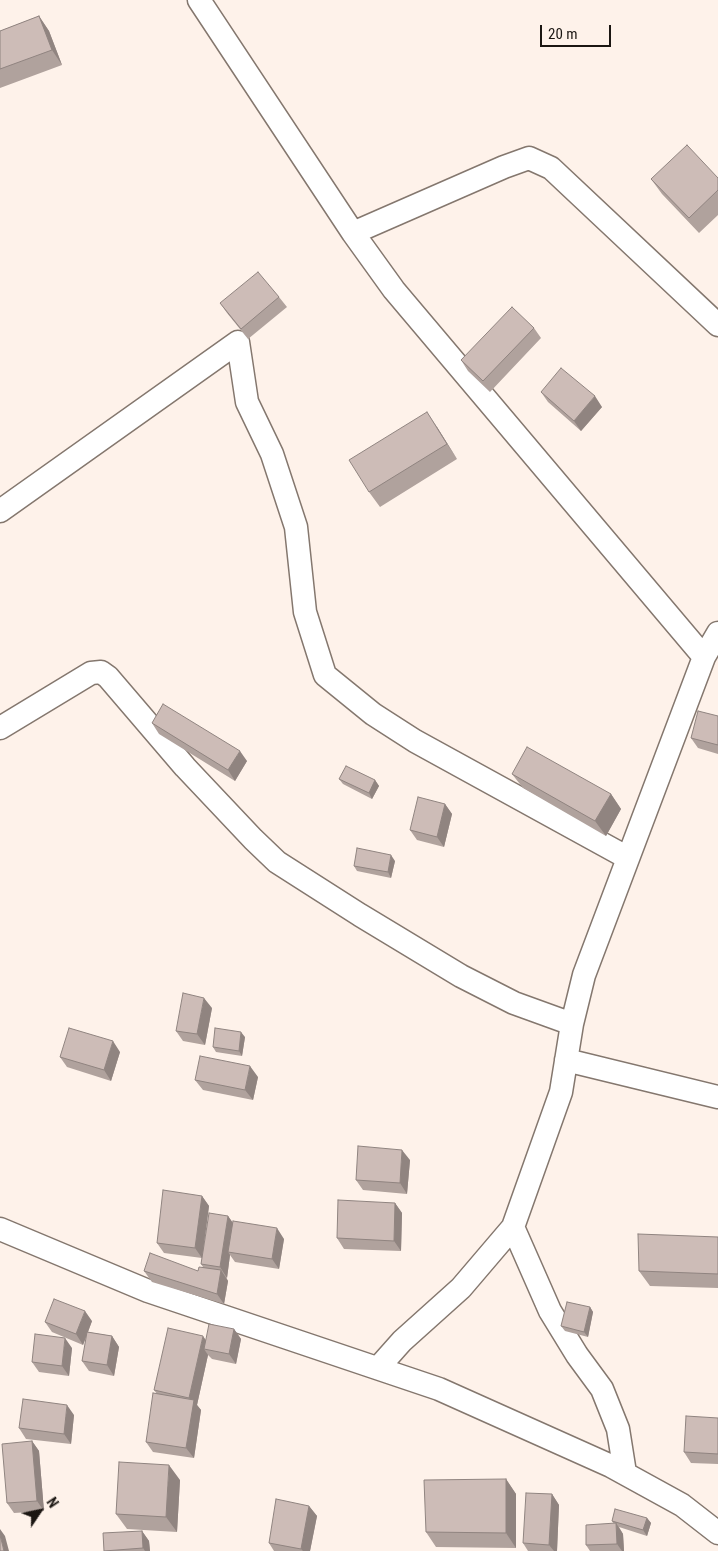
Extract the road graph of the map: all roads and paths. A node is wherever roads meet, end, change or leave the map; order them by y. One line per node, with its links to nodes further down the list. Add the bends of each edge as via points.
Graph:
1 (199, 0): 2 (street)
2 (353, 233): 3 (street, via 529,158 551,168); 6 (street, via 394,290)
3 (718, 325)
4 (0, 511): 8 (street, via 238,342 247,402 272,454 296,527 306,612 325,675 373,714 415,741)
5 (718, 633): 6 (street)
6 (704, 657): 8 (street)
7 (0, 728): 9 (street, via 90,673 101,672 204,787 277,862 461,976 514,1003)
8 (628, 858): 9 (street, via 584,975)
9 (572, 1024): 10 (street)
10 (566, 1060): 11 (street); 12 (street, via 561,1092)
11 (718, 1097)
12 (513, 1227): 14 (street, via 461,1288 402,1341); 15 (street, via 550,1312 602,1389 618,1429)
13 (0, 1229): 14 (street, via 148,1291)
14 (378, 1368): 15 (street, via 439,1389)
15 (624, 1474): 16 (street, via 682,1505)
16 (718, 1533)

